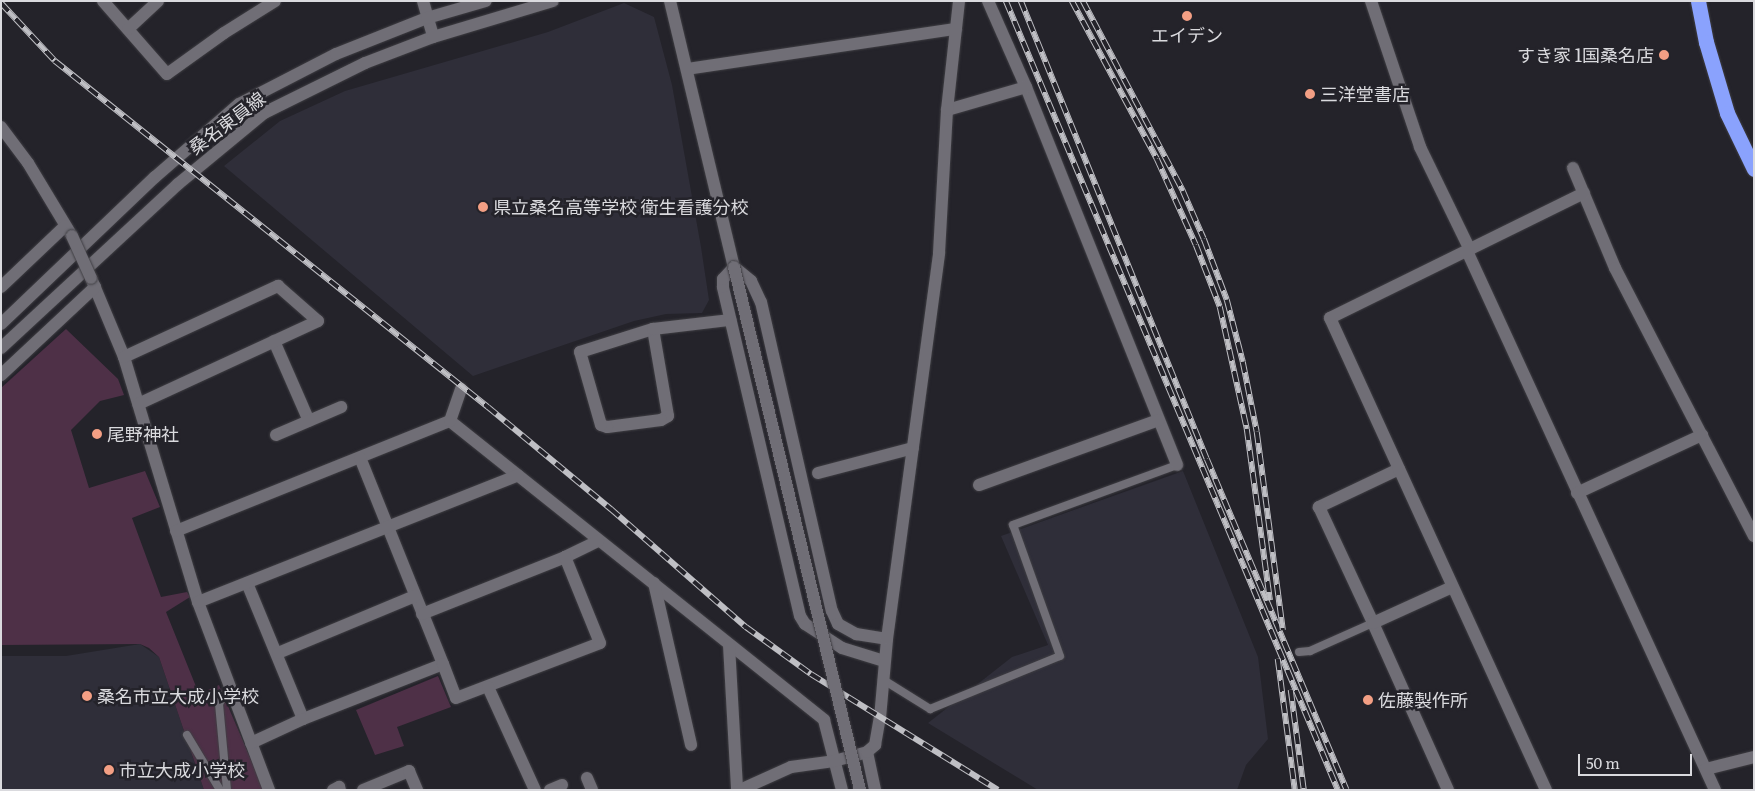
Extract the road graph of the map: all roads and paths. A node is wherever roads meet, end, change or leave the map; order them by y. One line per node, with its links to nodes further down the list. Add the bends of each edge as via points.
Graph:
1 (103, 1): 13 (street)
2 (158, 1): 13 (street)
3 (276, 1): 13 (street, via 167,74)
4 (423, 1): 12 (street)
5 (486, 1): 12 (street, 桑名東員線)
6 (553, 1): 15 (street, 桑名東員線)
7 (670, 1): 16 (street)
8 (959, 1): 14 (street)
9 (988, 1): 17 (street)
10 (1371, 1): 24 (street, via 1420,147)
11 (1698, 1): 21 (highway, via 1706,42 1727,113)
12 (427, 18): 15 (street); 29 (street, 桑名東員線, via 336,54 239,104 155,177)
13 (128, 29)
14 (956, 29): 16 (street); 18 (street)
15 (433, 37): 32 (street, 桑名東員線, via 365,63 264,113 178,184)
16 (687, 69): 25 (street)
17 (1026, 87): 18 (street); 38 (street)
18 (947, 110): 43 (street, via 939,254)
19 (1, 127): 23 (street)
20 (1573, 168): 22 (street)
21 (1754, 169)
22 (1584, 193): 24 (street); 42 (street, via 1615,268)
23 (69, 231): 26 (street, bridge); 27 (street)
24 (1468, 250): 46 (street, via 1330,318); 50 (street)
25 (734, 267): 28 (street, via 724,279 723,287); 63 (street, via 751,281 761,302 832,611 838,624 856,634); 90 (street, bridge)
26 (93, 282): 33 (street); 34 (street)
27 (1, 287)
28 (730, 320): 30 (street); 67 (street, via 800,616 804,624 842,648)
29 (1, 324)
30 (653, 330): 30 (street, via 580,352 601,425 608,427 661,420 668,416)
31 (274, 341): 33 (street, via 318,321 278,286); 36 (street); 39 (street)
32 (1, 348)
33 (124, 356): 36 (street)
34 (1, 375)
35 (461, 389): 40 (street)
36 (138, 404): 52 (street)
37 (341, 407): 39 (street)
38 (1159, 420): 45 (street); 49 (street)
39 (309, 421): 41 (street)
40 (450, 421): 44 (street); 48 (street)
41 (276, 435)
42 (1702, 435): 50 (street); 53 (street)
43 (913, 448): 47 (street); 63 (street)
44 (360, 458): 51 (street); 52 (street)
45 (1178, 465): 69 (lane, via 1012,525 1060,656 930,709)
46 (1399, 469): 58 (street); 62 (street, via 1319,507)
47 (818, 473)
48 (518, 475): 51 (street); 54 (street)
49 (979, 485)
50 (1577, 493): 79 (street)
51 (388, 528): 56 (street); 59 (street)
52 (176, 531): 60 (street)
53 (1754, 536)
54 (598, 541): 55 (street); 57 (street)
55 (566, 557): 61 (street); 71 (street, via 600,643)
56 (247, 583): 60 (street); 66 (street)
57 (654, 583): 64 (street); 75 (street)
58 (1452, 587): 62 (street); 93 (street)
59 (415, 596): 61 (street); 66 (street)
60 (198, 602): 70 (street)
61 (422, 614): 68 (street)
62 (1373, 622): 65 (lane, via 1310,651); 92 (street)
63 (887, 639): 67 (street)
64 (730, 645): 78 (street, via 824,720); 88 (street)
65 (1299, 652)
66 (278, 653): 72 (street)
67 (884, 660): 69 (street)
68 (443, 664): 71 (street, via 456,698); 72 (street)
69 (882, 679): 76 (street, via 875,745)
70 (229, 686): 74 (street); 81 (lane, via 219,704)
71 (488, 687): 87 (street)
72 (304, 719): 74 (street)
73 (186, 735): 80 (lane)
74 (251, 743): 82 (street)
75 (691, 745)
76 (867, 752): 78 (street); 91 (street)
77 (1754, 757): 79 (street)
78 (834, 761): 88 (street, via 790,767); 89 (street)
79 (1706, 769): 94 (street)
80 (220, 790)
81 (227, 790)
82 (269, 790)
83 (333, 790): 84 (street, via 339,787)
84 (340, 790)
85 (363, 790): 86 (street, via 410,771)
86 (417, 790)
87 (535, 790)
88 (739, 790)
89 (842, 790)
90 (860, 790)
91 (875, 790)
92 (1448, 790)
93 (1546, 790)
94 (1715, 790)

